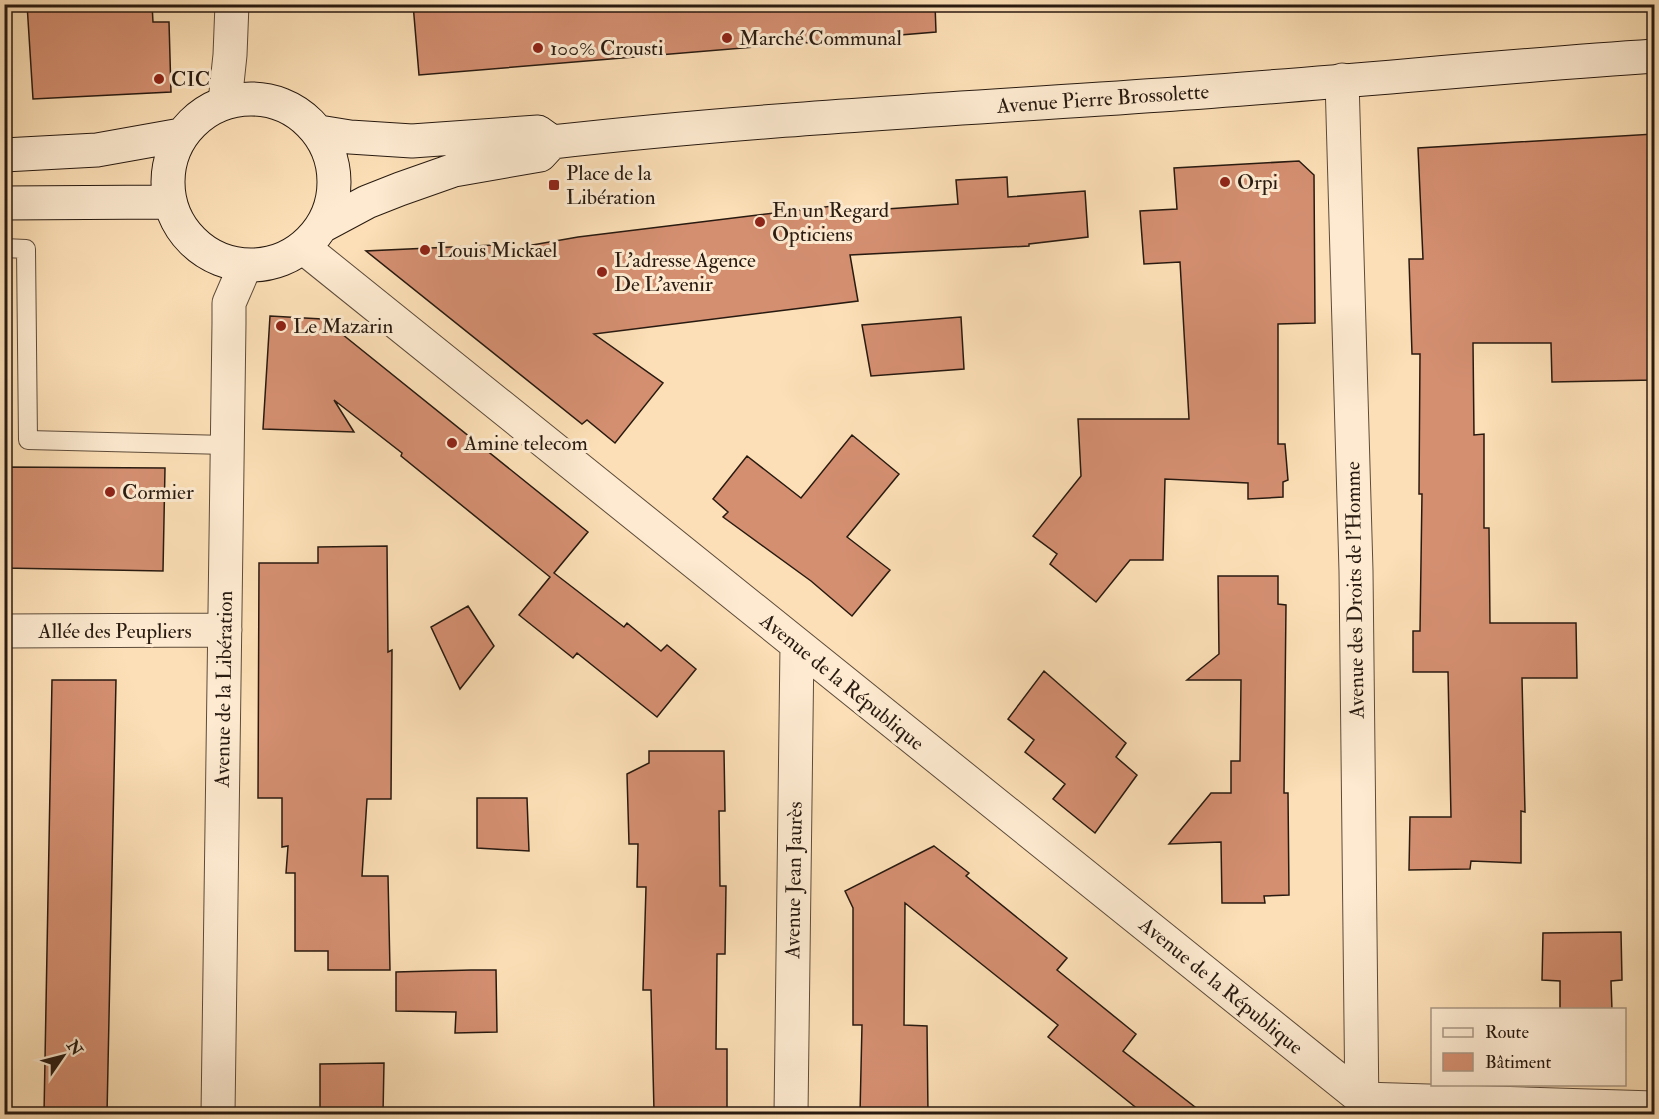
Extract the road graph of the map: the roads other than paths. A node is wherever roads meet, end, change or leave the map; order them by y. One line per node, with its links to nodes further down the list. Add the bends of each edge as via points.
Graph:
1 (232, 4): 4 (street)
2 (1654, 56): 3 (street, Avenue Pierre Brossolette)
3 (1342, 80): 7 (street, Avenue Pierre Brossolette); 19 (street, Avenue des Droits de l'Homme)
4 (225, 102): 5 (street, via 259,98 282,105 293,109); 6 (street, via 200,115)
5 (319, 132): 7 (street, Avenue Pierre Brossolette, via 412,141 538,132); 11 (street, via 333,164 335,195)
6 (181, 135): 8 (street, via 97,150); 10 (street, via 170,161)
7 (552, 142): 11 (street, Avenue Pierre Brossolette, via 540,155 454,170 399,189 367,202)
8 (4, 155)
9 (4, 202): 10 (street)
10 (169, 202): 13 (street, via 184,233 201,249 222,261)
11 (314, 236): 13 (street, via 276,263); 17 (street, Avenue de la République)
12 (4, 248): 14 (lane, via 26,249 28,440)
13 (244, 266): 14 (street, Avenue de la Libération, via 230,303)
14 (226, 445): 15 (street, Avenue de la Libération)
15 (225, 630): 16 (street, Allée des Peupliers); 20 (street, Avenue de la Libération)
16 (4, 631)
17 (797, 645): 19 (street, Avenue de la République); 21 (street, Avenue Jean Jaurès)
18 (1654, 1108): 19 (street)
19 (1369, 1109)
20 (218, 1114)
21 (791, 1114)

